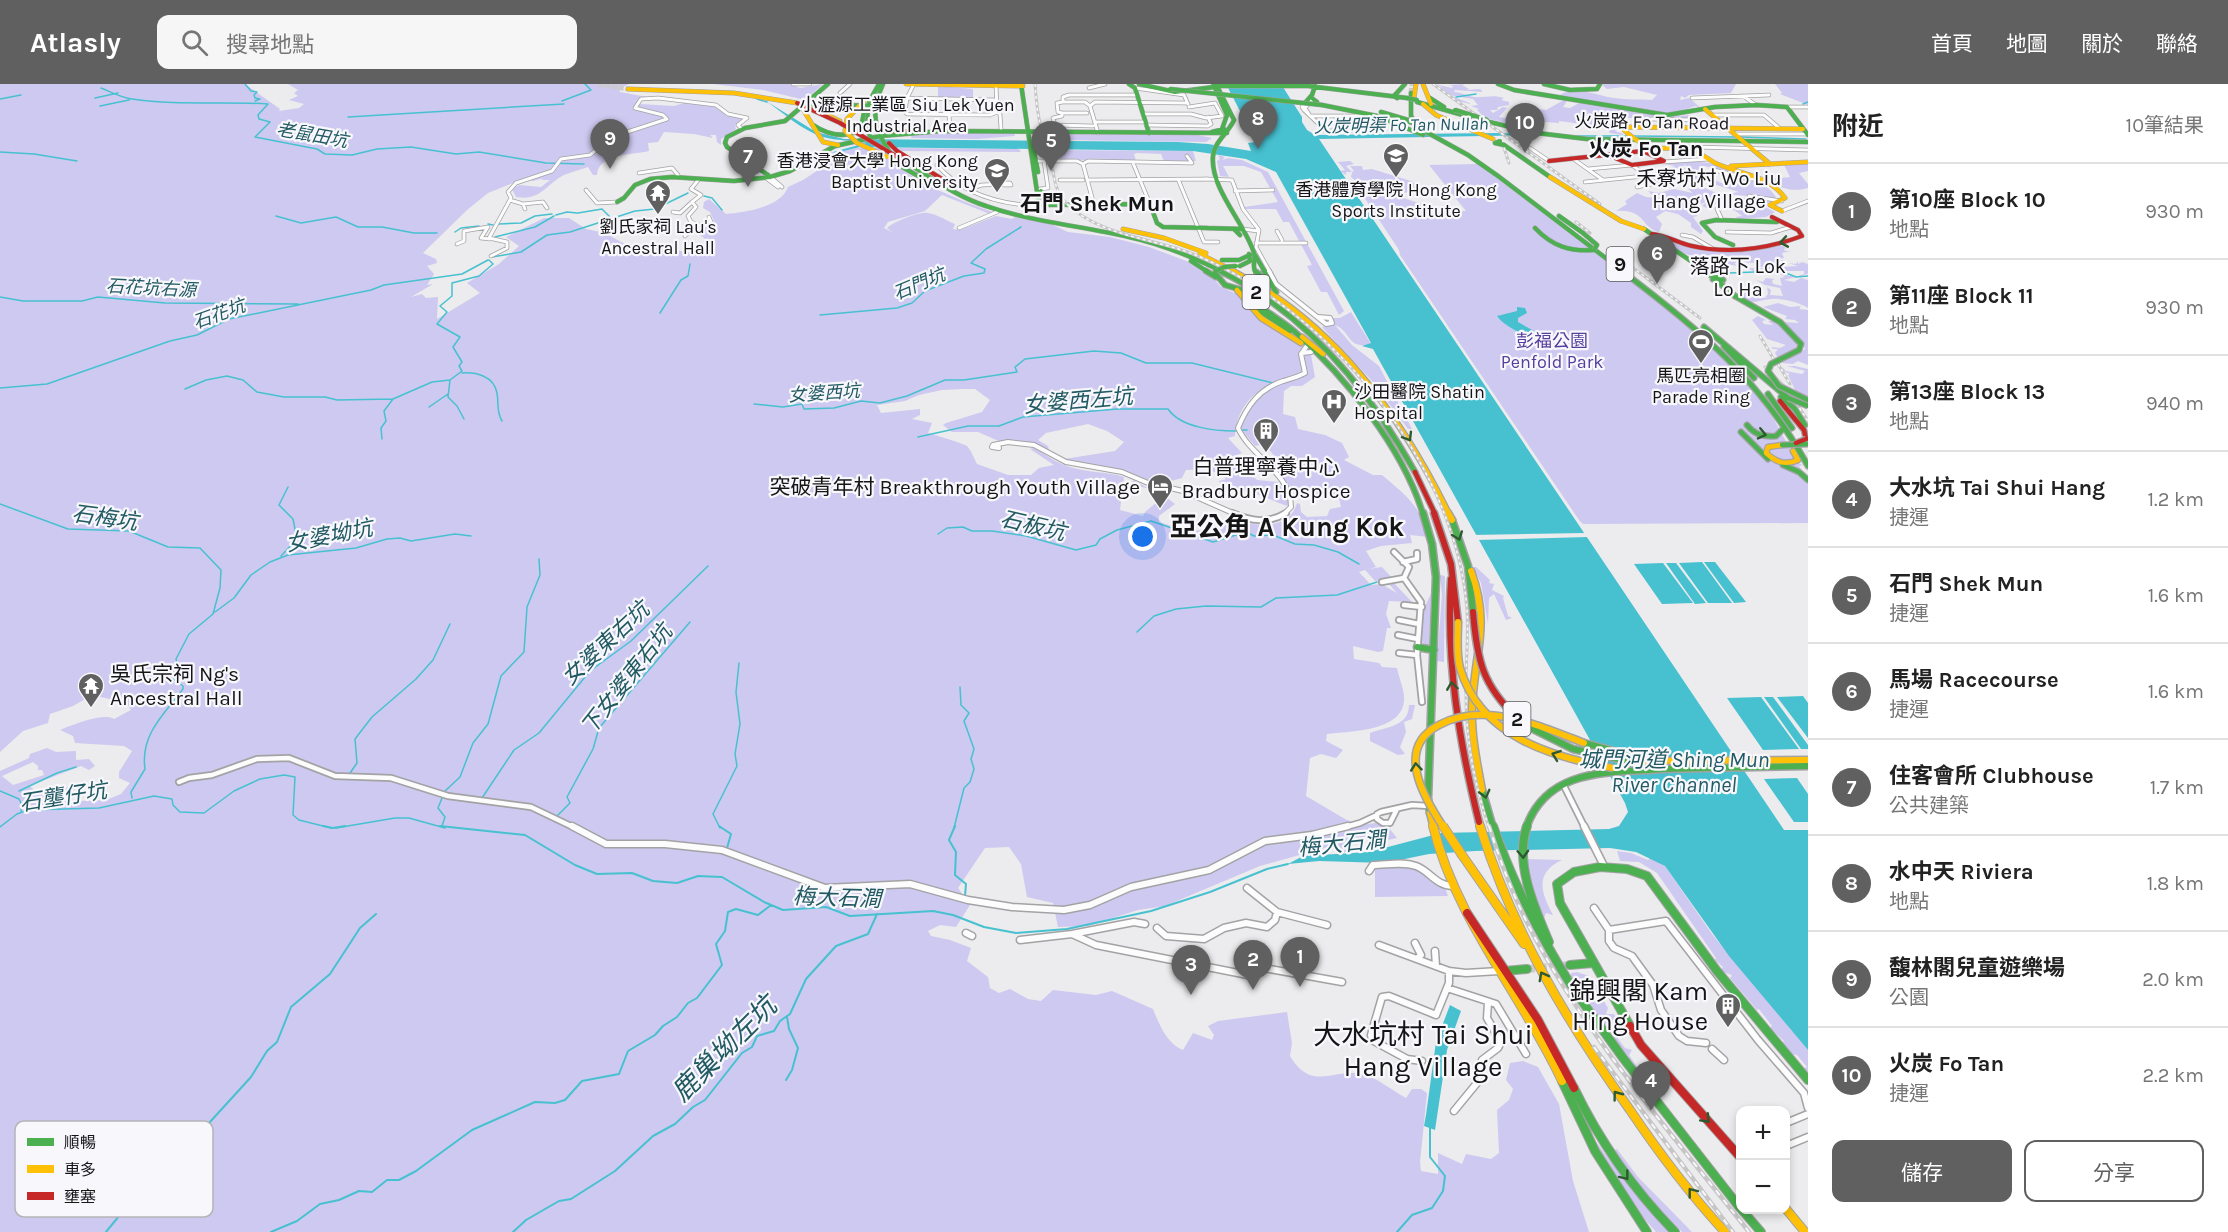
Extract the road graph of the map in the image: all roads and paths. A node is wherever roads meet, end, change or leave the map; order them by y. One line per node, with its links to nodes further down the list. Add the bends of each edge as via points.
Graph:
1 (794, 84): 2 (street)
2 (810, 84)
3 (828, 84): 62 (main road, via 789,117)
4 (850, 84): 23 (street)
5 (881, 84): 34 (main road)
6 (906, 84): 7 (main road)
7 (914, 84): 17 (main road); 29 (street)
8 (1105, 84): 24 (street, via 1090,88)
9 (1147, 84): 36 (main road, bridge)
10 (1158, 84): 21 (main road)
11 (1405, 84): 27 (main road)
12 (1416, 84): 71 (main road, 9, via 1413,116)
13 (1423, 84): 39 (main road)
14 (1498, 84): 44 (main road, via 1663,115)
15 (1544, 84): 16 (main road, via 1587,90 1597,89)
16 (1600, 84)
17 (998, 85): 18 (main road); 31 (street)
18 (1021, 85): 68 (main road)
19 (1133, 85): 21 (main road, via 1171,92); 32 (main road); 37 (street, via 1184,95)
20 (1286, 86): 21 (main road); 22 (main road)
21 (1217, 87): 70 (main road, via 1228,116)
22 (1317, 87): 27 (main road); 36 (main road)
23 (840, 93)
24 (1092, 95): 32 (street); 35 (street, via 1069,95 1063,97)
25 (1769, 95): 26 (street)
26 (1743, 96): 30 (street); 38 (street)
27 (1395, 97): 28 (main road)
28 (1408, 97): 39 (main road, bridge); 71 (main road, 9, via 1411,119)
29 (907, 98): 31 (street); 47 (street, via 907,114)
30 (1692, 98)
31 (996, 100): 45 (street)
32 (1137, 100): 37 (street); 42 (street, via 1096,102); 49 (main road); 66 (main road)
33 (798, 102): 33 (main road, 2, via 732,88 630,87 653,92 747,92); 34 (main road, bridge); 34 (main road, bridge, via 838,107); 56 (main road, bridge); 67 (main road, 2, bridge); 96 (main road, 2, bridge)
34 (872, 102): 56 (main road, bridge, via 864,129 850,134 828,133); 67 (main road); 67 (main road, bridge, via 861,113 860,122 863,128); 96 (main road, bridge, via 847,119 846,133 860,145)
35 (1063, 102): 42 (street, via 1085,102); 46 (street, via 1056,104)
36 (1314, 103): 36 (street, via 1306,112 1312,116 1363,117 1373,130 1326,131 1320,122 1306,114 1302,108); 71 (main road, via 1364,112); 71 (main road, bridge, via 1407,120)
37 (1188, 105): 50 (street); 52 (street, via 1217,104 1222,116)
38 (1756, 105): 40 (main road); 44 (main road)
39 (1431, 107): 43 (main road); 43 (main road); 164 (main road, bridge, via 1500,144 1615,218)
40 (1787, 107): 41 (street); 72 (main road)
41 (1808, 107)
42 (1091, 108): 48 (street); 64 (street)
43 (1444, 108): 54 (main road, 火炭路 Fo Tan Road, bridge); 54 (main road, 火炭路 Fo Tan Road, bridge)
44 (1705, 109): 51 (main road)
45 (997, 112): 47 (street); 63 (street)
46 (1062, 113): 48 (street); 64 (street, via 1053,118 1055,124)
47 (949, 114): 65 (street)
48 (1087, 114): 64 (street, via 1091,115)
49 (1143, 114): 50 (street); 66 (main road)
50 (1191, 114): 52 (street)
51 (1714, 116): 59 (main road); 61 (street, via 1764,115)
52 (1208, 117): 66 (street, via 1209,126)
53 (1650, 119): 55 (street)
54 (1486, 120): 75 (main road, 火炭路 Fo Tan Road, via 1523,130 1586,138)
55 (1663, 120): 57 (street); 58 (street, via 1694,120)
56 (815, 126): 76 (main road)
57 (1669, 126): 58 (main road); 75 (main road, via 1621,127)
58 (1703, 126): 59 (main road)
59 (1727, 126): 60 (main road); 73 (main road)
60 (1752, 127): 61 (main road); 69 (street)
61 (1778, 127): 72 (main road)
62 (742, 129): 87 (main road, via 726,140 726,145); 132 (street, via 738,125 747,118 728,114 721,108 658,98 640,100 635,108 667,119 612,137 590,155 558,160 552,171 510,187)
63 (1001, 129): 65 (main road); 68 (main road)
64 (1095, 129): 66 (main road); 68 (main road)
65 (950, 130): 67 (main road); 67 (main road, via 889,130); 68 (main road)
66 (1146, 130): 70 (main road)
67 (879, 134): 74 (main road); 74 (main road); 79 (main road); 96 (main road, 2, bridge)
68 (1029, 134): 91 (main road)
69 (1760, 134): 72 (street); 73 (street)
70 (1223, 135): 116 (main road, via 1214,156)
71 (1432, 135): 143 (main road, 9, via 1498,172); 165 (main road, 9, via 1485,167)
72 (1807, 136): 73 (main road, 火炭路 Fo Tan Road)
73 (1739, 137): 77 (main road, 火炭路 Fo Tan Road); 77 (main road, 火炭路 Fo Tan Road); 82 (main road)
74 (860, 138): 78 (main road, bridge)
75 (1630, 138): 77 (main road, 火炭路 Fo Tan Road); 83 (main road)
76 (822, 140): 78 (main road); 85 (main road, via 825,147)
77 (1690, 143): 82 (street); 86 (main road); 93 (main road)
78 (837, 145): 85 (main road); 110 (main road, via 790,171)
79 (890, 148): 130 (main road); 130 (main road, via 894,162 901,167)
80 (1530, 148): 94 (street)
81 (754, 149): 87 (street)
82 (1753, 149): 84 (street); 102 (main road)
83 (1644, 150): 86 (main road); 88 (main road)
84 (1808, 150)
85 (820, 151): 110 (main road)
86 (1653, 152): 95 (main road)
87 (736, 153): 110 (main road)
88 (1617, 155): 92 (main road); 104 (main road)
89 (1187, 156): 98 (street, via 1192,164)
90 (1694, 157): 95 (street)
91 (1035, 158): 100 (street); 112 (street); 126 (main road); 137 (main road)
92 (1572, 158): 94 (main road); 105 (street)
93 (1709, 159): 95 (street); 106 (main road)
94 (1549, 161)
95 (1663, 161): 104 (main road)
96 (906, 162): 130 (main road, 2); 130 (main road, 2)
97 (1130, 162): 98 (street); 100 (street); 101 (street)
98 (1142, 162): 101 (street)
99 (1808, 162): 102 (main road)
100 (1083, 164): 119 (street)
101 (1135, 164): 114 (street)
102 (1770, 164): 106 (main road)
103 (938, 165): 125 (street, via 942,172)
104 (1630, 165): 105 (street); 108 (street)
105 (1588, 169): 120 (street)
106 (1727, 169): 107 (street); 133 (main road, via 1762,179 1781,192 1785,197)
107 (1714, 170)
108 (1644, 176): 120 (street); 124 (street, via 1656,183)
109 (677, 177): 113 (main road); 117 (main road); 117 (street, via 672,168 638,172)
110 (767, 177): 113 (main road); 123 (street)
111 (1041, 177): 112 (street)
112 (1046, 177): 126 (street, via 1048,188)
113 (699, 179): 136 (street, via 691,189 701,195)
114 (1141, 179): 115 (street); 119 (street); 140 (street)
115 (1178, 179): 116 (street); 158 (street)
116 (1215, 179): 129 (street, via 1232,180); 159 (main road)
117 (648, 180): 135 (main road, via 633,186)
118 (1060, 180): 119 (street)
119 (1085, 180): 138 (street)
120 (1603, 180): 121 (street)
121 (1585, 182)
122 (1004, 184): 125 (street)
123 (780, 187)
124 (1637, 187)
125 (969, 189): 137 (street, via 1006,206)
126 (1040, 189): 137 (main road)
127 (586, 190): 135 (street, via 597,203)
128 (1273, 190): 129 (street)
129 (1235, 191): 160 (street)
130 (957, 192): 157 (main road, 2, via 1010,211); 163 (main road, 2, via 1009,213)
131 (1749, 196): 133 (street)
132 (510, 200): 139 (street); 169 (street)
133 (1782, 201): 145 (main road, via 1770,205)
134 (1808, 201): 145 (street)
135 (618, 202)
136 (692, 202): 146 (street, via 680,213); 153 (street, via 696,207 688,216)
137 (1044, 204): 138 (main road)
138 (1094, 205): 140 (main road)
139 (524, 207): 141 (street); 142 (street, via 543,201)
140 (1151, 207): 158 (main road, via 1160,226)
141 (518, 208)
142 (547, 208)
143 (1547, 209): 165 (main road); 191 (main road, 9)
144 (1717, 209): 150 (street)
145 (1782, 211): 149 (main road)
146 (673, 212)
147 (997, 212): 155 (street)
148 (709, 217): 153 (street, via 711,222)
149 (1772, 217): 151 (main road); 152 (main road)
150 (1722, 220): 151 (main road); 175 (main road, via 1708,220 1702,225)
151 (1763, 220): 152 (main road)
152 (1780, 223): 154 (main road)
153 (698, 225): 167 (street); 168 (street)
154 (1791, 227): 162 (street, via 1771,233); 175 (main road, one-way to 175, via 1802,236 1786,242)
155 (959, 228)
156 (1536, 228): 165 (main road, bridge, via 1548,240 1571,250 1596,249 1596,244)
157 (1123, 229): 180 (main road, via 1173,241); 195 (main road, 2, via 1186,248 1235,271 1295,312)
158 (1198, 229): 159 (main road); 171 (street, via 1204,242)
159 (1239, 229): 160 (street); 179 (main road)
160 (1257, 229): 172 (street)
161 (1277, 231): 170 (street)
162 (1727, 232)
163 (1116, 234): 184 (main road, via 1185,258); 199 (main road, 2, via 1192,256 1250,288 1316,339)
164 (1652, 234): 176 (main road); 185 (main road, via 1702,271)
165 (1580, 235): 182 (main road, 9); 182 (main road, via 1585,251)
166 (1682, 235): 176 (street, via 1694,237)
167 (685, 236)
168 (691, 237)
169 (489, 239): 174 (street, via 481,238 487,227 465,230 464,241); 178 (street, via 508,244 503,252)
170 (1282, 240)
171 (1218, 242)
172 (1256, 243): 173 (street); 190 (street, via 1276,284)
173 (1306, 243)
174 (457, 244)
175 (1725, 246): 176 (main road)
176 (1713, 249)
177 (1686, 255): 185 (street)
178 (491, 256)
179 (1252, 258): 180 (main road); 181 (main road); 183 (main road); 186 (main road)
180 (1227, 261): 181 (main road, bridge)
181 (1238, 266): 183 (main road); 184 (main road, bridge, via 1224,267)
182 (1618, 267): 200 (main road, 9, via 1704,333 1751,382)
183 (1255, 271): 186 (main road, bridge)
184 (1216, 274): 187 (main road, via 1223,284)
185 (1719, 277): 197 (main road, bridge, via 1750,308 1798,338 1799,350 1771,364 1768,371 1780,387)
186 (1270, 287): 188 (main road, bridge); 195 (main road, via 1326,332)
187 (1237, 290): 188 (main road); 189 (main road)
188 (1252, 292): 194 (main road, via 1254,302 1288,326)
189 (1251, 305): 192 (main road); 194 (main road, via 1261,318)
190 (1318, 317)
191 (1704, 327): 196 (main road, via 1734,349); 205 (main road, 9, via 1756,374 1788,411 1805,432)
192 (1290, 331)
193 (1302, 337): 199 (main road)
194 (1310, 351): 206 (street, via 1305,373 1270,387 1251,400 1238,428 1245,442 1291,494 1293,503 1289,510 1276,518 1241,518 1183,491 1148,483 1118,470 1069,463 1035,445); 224 (main road, via 1355,395 1377,426 1426,517 1436,555)
195 (1346, 357): 213 (main road, 2, one-way to 213, via 1380,395 1410,440 1448,511)
196 (1783, 396): 198 (main road, bridge); 203 (main road)
197 (1808, 400)
198 (1808, 406)
199 (1377, 408): 214 (main road, 2, via 1431,504 1446,545)
200 (1775, 414): 202 (main road); 205 (main road, 9)
201 (1747, 425): 202 (main road, one-way to 202, via 1764,436 1776,436)
202 (1782, 430): 205 (main road, bridge, via 1798,457 1797,462 1790,464 1780,462 1766,453 1768,447 1782,444)
203 (1808, 430)
204 (1741, 432): 209 (main road, via 1768,459)
205 (1801, 442): 207 (main road, 9); 208 (main road, 9)
206 (998, 445)
207 (1808, 454)
208 (1808, 466)
209 (1808, 480)
210 (1394, 552): 212 (street)
211 (1417, 553): 212 (street, via 1417,559)
212 (1403, 562): 215 (street, via 1409,567)
213 (1469, 567): 229 (main road, 2, bridge, via 1475,651 1481,675 1495,697 1516,718 1542,735 1581,752 1616,760); 269 (main road, one-way to 269, via 1484,625 1473,697 1474,739 1495,827 1531,918)
214 (1451, 574): 231 (main road, 2, one-way to 214, bridge, via 1613,768 1573,761 1536,747 1500,725 1479,705 1463,679 1458,657 1457,592); 258 (main road, one-way to 214, via 1490,858 1461,752 1450,666)
215 (1404, 578): 216 (street); 218 (street, via 1420,597)
216 (1382, 582)
217 (1404, 605): 218 (street)
218 (1422, 607): 220 (street)
219 (1399, 620): 220 (street)
220 (1419, 624): 222 (street)
221 (1398, 635): 222 (street)
222 (1418, 639): 223 (street)
223 (1417, 647): 224 (main road); 226 (street)
224 (1434, 650): 234 (main road)
225 (1399, 652): 226 (street)
226 (1417, 655): 227 (street)
227 (1422, 702)
228 (1808, 760): 229 (main road, 2)
229 (1668, 762): 258 (main road, one-way to 229, bridge, via 1429,802 1417,775 1415,759 1425,735 1437,725 1465,716 1497,716 1606,751)
230 (1808, 766): 231 (main road, 2)
231 (1663, 769): 269 (main road, one-way to 269, via 1563,784 1535,805 1526,824 1525,875 1540,922)
232 (179, 782): 239 (street, via 257,759 289,758 335,776 394,778 448,796 531,807 609,845 671,844 726,851 825,888 910,884 968,900 1064,910 1085,907 1131,887 1209,870 1265,842)
233 (1564, 786): 240 (street)
234 (1429, 806): 235 (street); 242 (main road, via 1440,857)
235 (1397, 809): 236 (street); 237 (street)
236 (1379, 814): 237 (street, via 1389,813); 238 (street); 239 (street)
237 (1392, 820): 238 (street, via 1389,824)
238 (1381, 822): 239 (street)
239 (1360, 823)
240 (1605, 868): 260 (main road, via 1571,871 1561,878 1557,888 1560,903); 276 (main road, via 1634,869 1647,876 1717,971)
241 (1370, 871): 242 (street, via 1373,865 1412,864 1436,883)
242 (1451, 884): 244 (main road)
243 (1247, 888): 246 (street)
244 (1457, 897): 264 (main road); 266 (main road, via 1470,926)
245 (1594, 908): 250 (street)
246 (1277, 912): 248 (street); 249 (street, via 1267,927 1246,923 1224,928 1204,939 1166,936)
247 (1145, 924): 252 (street, via 1134,922)
248 (1327, 925)
249 (1157, 928)
250 (1609, 930): 271 (street, via 1614,948 1632,956 1653,985 1661,1010 1679,1036); 277 (street, via 1666,921 1762,1046 1804,1093)
251 (966, 933): 253 (street)
252 (1072, 934): 254 (street); 267 (street, via 1096,945 1248,975 1264,968)
253 (972, 936)
254 (1020, 940)
255 (1415, 943): 259 (street, via 1421,955)
256 (1379, 945): 259 (street)
257 (1435, 951): 262 (street)
258 (1530, 951): 289 (main road, one-way to 258, via 1598,1068)
259 (1417, 959): 262 (street)
260 (1593, 963): 261 (main road); 282 (main road, one-way to 282, via 1641,1045)
261 (1570, 964)
262 (1436, 966): 265 (street)
263 (1527, 969): 264 (main road)
264 (1509, 970): 266 (main road); 291 (main road, one-way to 291, via 1619,1168)
265 (1449, 971): 266 (street); 268 (street)
266 (1499, 971): 290 (main road, via 1546,1045 1593,1147)
267 (1342, 982)
268 (1447, 988): 270 (street); 275 (street, via 1436,1014 1389,996 1382,997 1372,1040 1407,1059)
269 (1574, 990): 286 (main road)
270 (1488, 1004): 273 (street, via 1496,1004); 278 (street, via 1487,1018 1501,1042 1482,1060 1477,1083)
271 (1706, 1043)
272 (1712, 1049): 274 (street)
273 (1526, 1054)
274 (1724, 1060)
275 (1422, 1061)
276 (1808, 1080)
277 (1808, 1108)
278 (1454, 1111)
279 (1808, 1114): 280 (street)
280 (1790, 1121)
281 (1808, 1137): 283 (street)
282 (1729, 1144): 284 (street); 285 (main road)
283 (1790, 1144)
284 (1736, 1149)
285 (1736, 1152)
286 (1736, 1203)
287 (1745, 1214): 292 (main road)
288 (1789, 1214): 293 (main road)
289 (1722, 1230)
290 (1649, 1232)
291 (1675, 1232)
292 (1761, 1232)
293 (1805, 1232)

